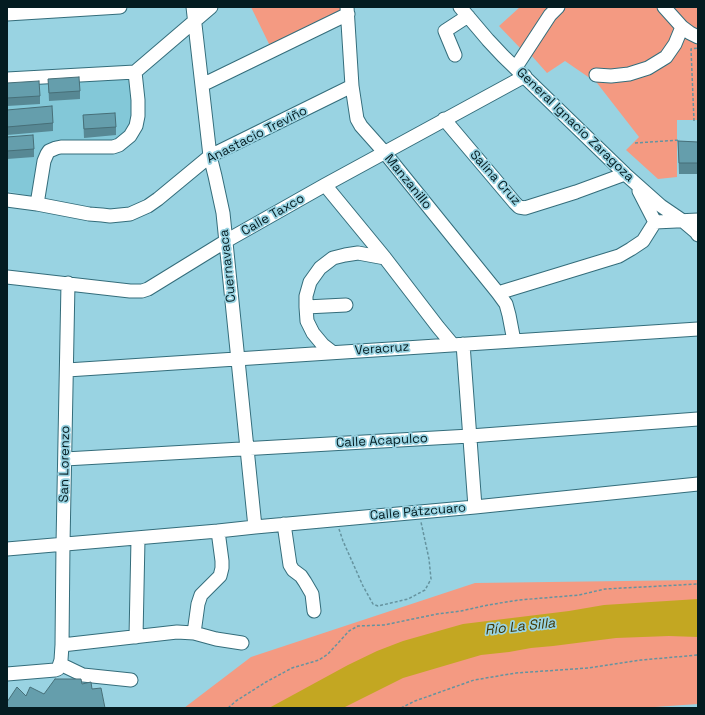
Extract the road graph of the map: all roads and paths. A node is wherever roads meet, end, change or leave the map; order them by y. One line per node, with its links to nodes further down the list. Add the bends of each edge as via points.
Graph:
1 (120, 7): 8 (street)
2 (193, 7): 9 (street, Cuernavaca)
3 (211, 7): 9 (street)
4 (558, 7): 14 (street, via 550,15)
5 (664, 7): 10 (street)
6 (348, 11): 18 (street); 19 (street, Manzanillo)
7 (464, 11): 13 (street, via 445,32); 14 (street, General Ignacio Zaragoza, via 488,40)
8 (7, 14)
9 (195, 21): 15 (street); 18 (street, Cuernavaca)
10 (682, 27): 11 (street); 16 (street, via 666,57 648,68 629,74)
11 (698, 37)
12 (698, 48): 21 (path, via 691,49)
13 (455, 55)
14 (520, 71): 20 (street, Calle Taxco); 26 (street, General Ignacio Zaragoza)
15 (134, 72): 17 (street); 30 (street, via 138,116 130,136 113,147 56,148 49,151 44,162)
16 (596, 75)
17 (7, 79)
18 (202, 85): 25 (street, Cuernavaca)
19 (352, 86): 24 (street, Manzanillo, via 357,119); 25 (street, Anastacio Treviño)
20 (444, 119): 24 (street, Calle Taxco); 26 (street, Salina Cruz, via 519,207 525,208)
21 (694, 121)
22 (680, 140): 23 (path)
23 (634, 143)
24 (385, 153): 28 (street, Calle Taxco); 39 (street, Manzanillo)
25 (210, 156): 30 (street, Anastacio Treviño, via 158,199 130,214 102,215); 35 (street, Cuernavaca, via 220,197)
26 (625, 174): 27 (street, General Ignacio Zaragoza)
27 (636, 184): 32 (street, General Ignacio Zaragoza); 33 (street)
28 (325, 185): 35 (street, Calle Taxco); 36 (street)
29 (7, 200): 30 (street, Anastacio Treviño)
30 (37, 204)
31 (698, 220): 32 (street)
32 (683, 221): 33 (street); 34 (street, General Ignacio Zaragoza)
33 (655, 222): 39 (street, via 643,241 619,256)
34 (698, 236)
35 (226, 241): 38 (street, Calle Taxco, via 145,290 130,291); 46 (street, Cuernavaca)
36 (385, 258): 41 (street, via 358,253 333,258 320,268 310,282); 44 (street, via 438,327)
37 (7, 277): 38 (street, Calle Taxco)
38 (68, 283): 47 (street, San Lorenzo)
39 (498, 293): 43 (street, Manzanillo, via 506,304)
40 (346, 305): 41 (street)
41 (306, 308): 45 (street, via 307,321 313,333)
42 (698, 329): 43 (street, Veracruz)
43 (514, 341): 44 (street, Veracruz)
44 (458, 344): 45 (street, Veracruz); 49 (street)
45 (332, 352): 46 (street, Veracruz)
46 (238, 358): 47 (street, Veracruz); 50 (street, Cuernavaca)
47 (67, 370): 51 (street, San Lorenzo)
48 (698, 419): 49 (street, Calle Acapulco)
49 (470, 436): 50 (street, Calle Acapulco); 53 (street)
50 (247, 448): 51 (street, Calle Acapulco); 57 (street, Cuernavaca)
51 (65, 459): 60 (street, San Lorenzo)
52 (698, 484): 53 (street, Calle Pátzcuaro)
53 (475, 507): 54 (street, Calle Pátzcuaro)
54 (419, 512): 55 (street, Calle Pátzcuaro); 55 (path, via 431,579 425,590 408,599 378,606 373,604 363,586)
55 (336, 520): 56 (street, Calle Pátzcuaro)
56 (284, 524): 57 (street, Calle Pátzcuaro); 63 (street, via 290,565 301,576 312,594)
57 (255, 527): 58 (street, Calle Pátzcuaro)
58 (218, 531): 59 (street, Calle Pátzcuaro); 64 (street, via 222,568 220,576 201,595)
59 (138, 539): 60 (street, Calle Pátzcuaro); 65 (street)
60 (63, 544): 61 (street, Calle Pátzcuaro); 67 (street, San Lorenzo)
61 (7, 549)
62 (698, 584): 72 (path, via 605,589 519,600 384,625 358,626 319,660 292,668)
63 (314, 612)
64 (194, 633): 65 (street, via 177,632); 66 (street)
65 (136, 637): 67 (street)
66 (242, 643)
67 (62, 645): 69 (street, San Lorenzo)
68 (698, 656): 73 (path, via 516,673 474,680)
69 (60, 664): 70 (street, via 55,670); 71 (street, via 83,675)
70 (7, 674)
71 (131, 680)
72 (228, 708)
73 (401, 708)

